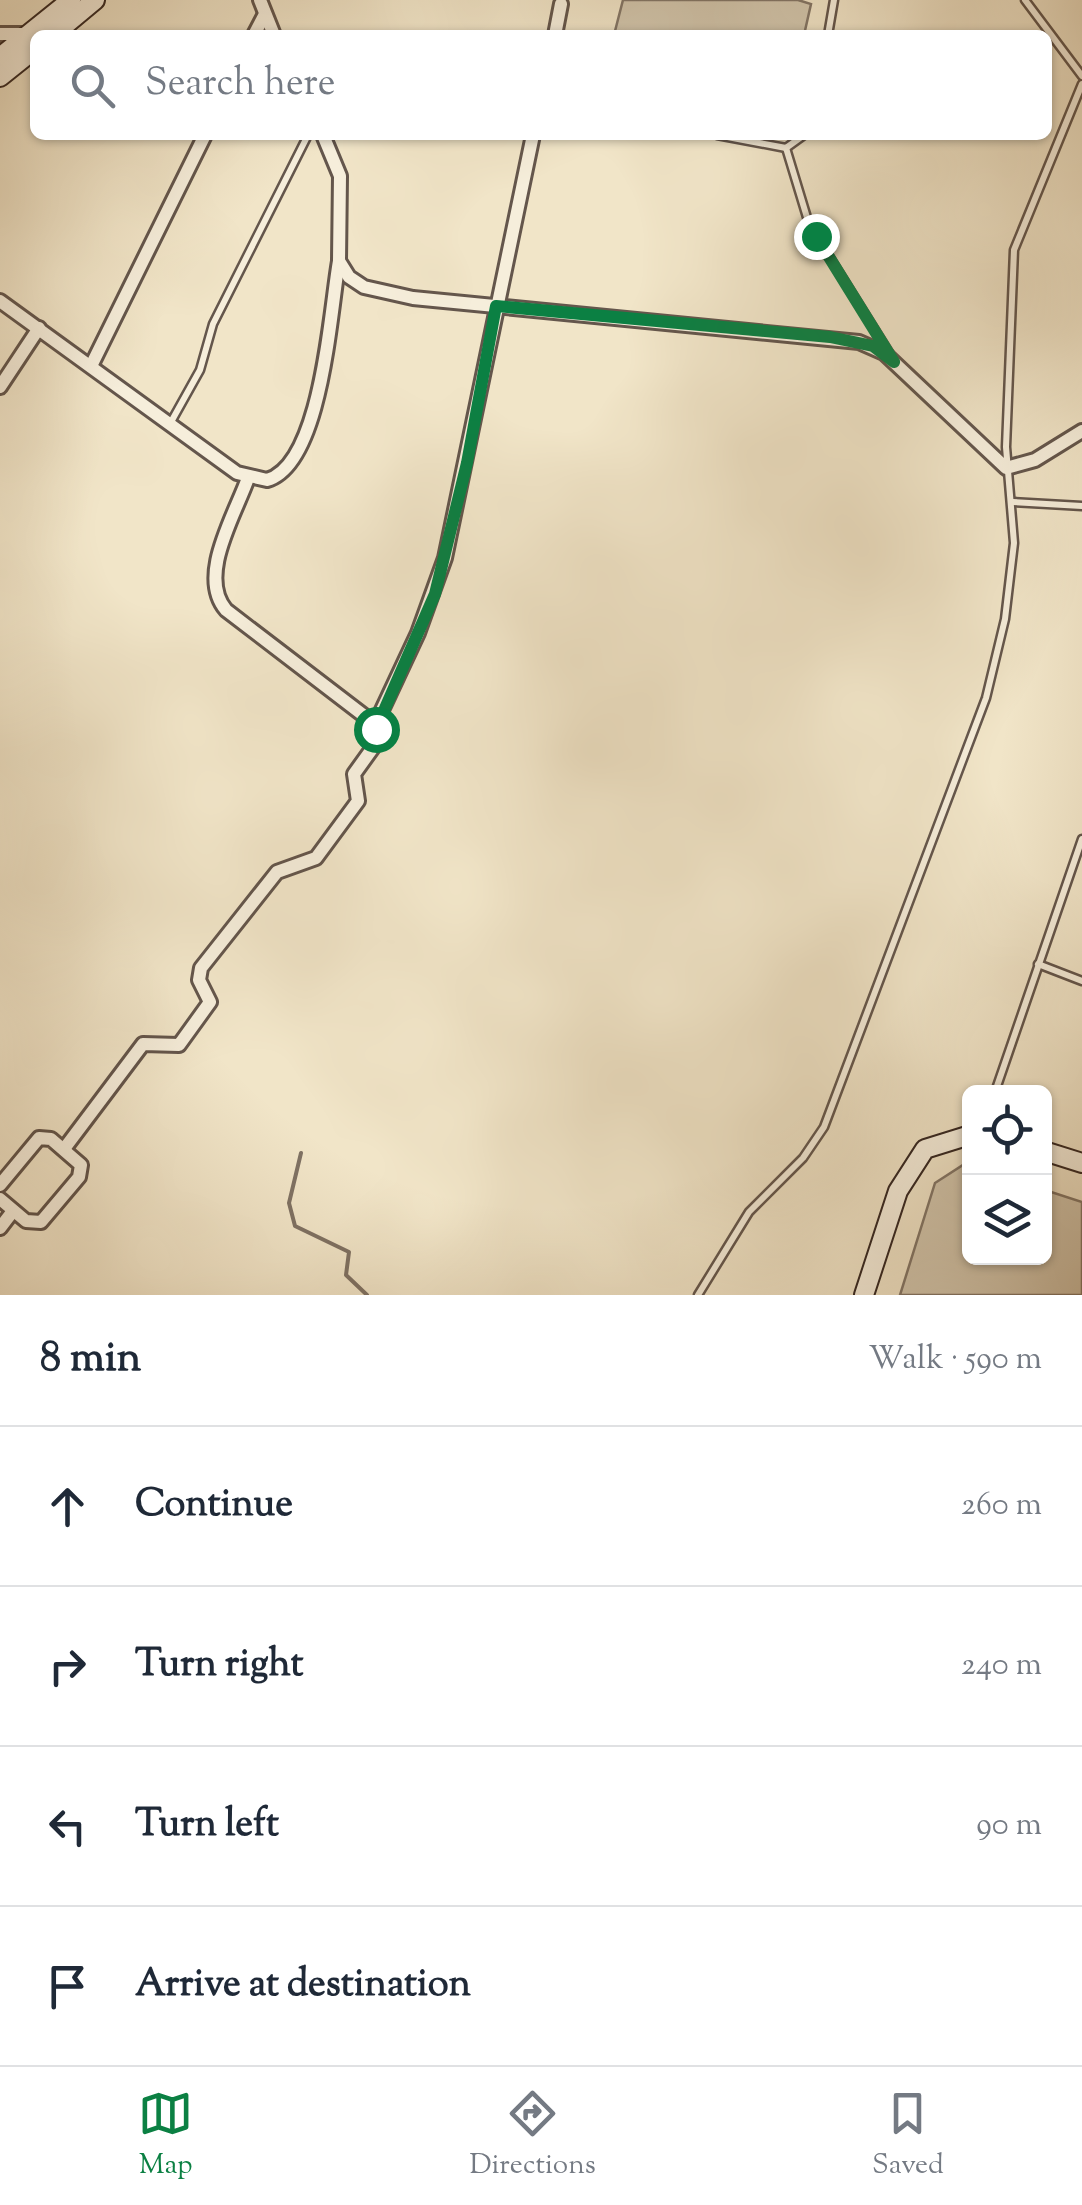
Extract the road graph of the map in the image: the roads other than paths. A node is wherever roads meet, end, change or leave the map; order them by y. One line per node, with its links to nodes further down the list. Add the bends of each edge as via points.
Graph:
1 (71, 0): 8 (main road)
2 (95, 0): 9 (main road)
3 (260, 0): 7 (street)
4 (834, 0): 13 (lane)
5 (1024, 0): 14 (lane)
6 (561, 4): 12 (street)
7 (265, 14): 10 (street); 11 (street)
8 (43, 30)
9 (59, 30)
10 (257, 30)
11 (272, 30)
12 (556, 30)
13 (829, 30)
14 (1047, 30)
15 (0, 34): 17 (street)
16 (1052, 37): 21 (lane)
17 (30, 42)
18 (30, 43): 20 (main road)
19 (30, 44): 22 (main road)
20 (0, 57)
21 (1082, 76)
22 (0, 77)
23 (1082, 84): 40 (lane, via 1014,250)
24 (203, 140): 36 (street)
25 (305, 140): 38 (lane)
26 (325, 140): 31 (street, via 340,176)
27 (532, 140): 33 (street)
28 (743, 140): 30 (lane)
29 (797, 140): 30 (lane)
30 (786, 148): 35 (lane, via 808,224)
31 (339, 261): 33 (street, via 364,287); 41 (street, via 308,434 283,473)
32 (0, 300): 34 (street)
33 (496, 306): 35 (street, via 830,337 873,346); 44 (street, via 435,594)
34 (38, 328): 36 (street); 37 (street)
35 (894, 362): 40 (street)
36 (92, 364): 38 (street)
37 (0, 387)
38 (171, 424): 41 (street)
39 (1082, 431): 40 (street, via 1036,460)
40 (1006, 468): 42 (lane)
41 (248, 478): 44 (street, via 215,570 215,594 226,610)
42 (1013, 502): 43 (lane); 57 (lane, via 1011,577 986,698 824,1127 803,1158 748,1212)
43 (1082, 506)
44 (374, 726): 50 (street, via 377,742 354,774 357,804 316,858 277,872 201,968 199,980 210,1002 179,1045 143,1044)
45 (1082, 839): 46 (lane)
46 (1038, 964): 47 (lane); 48 (lane)
47 (1082, 982)
48 (997, 1085)
49 (962, 1137): 58 (main road, via 924,1149 898,1192)
50 (64, 1149): 53 (street, via 39,1138); 55 (street, via 81,1172 45,1219 30,1223)
51 (1052, 1154): 52 (main road)
52 (1082, 1163)
53 (0, 1185)
54 (0, 1199): 55 (street)
55 (13, 1212): 56 (street)
56 (0, 1228)
57 (698, 1295)
58 (864, 1295)

